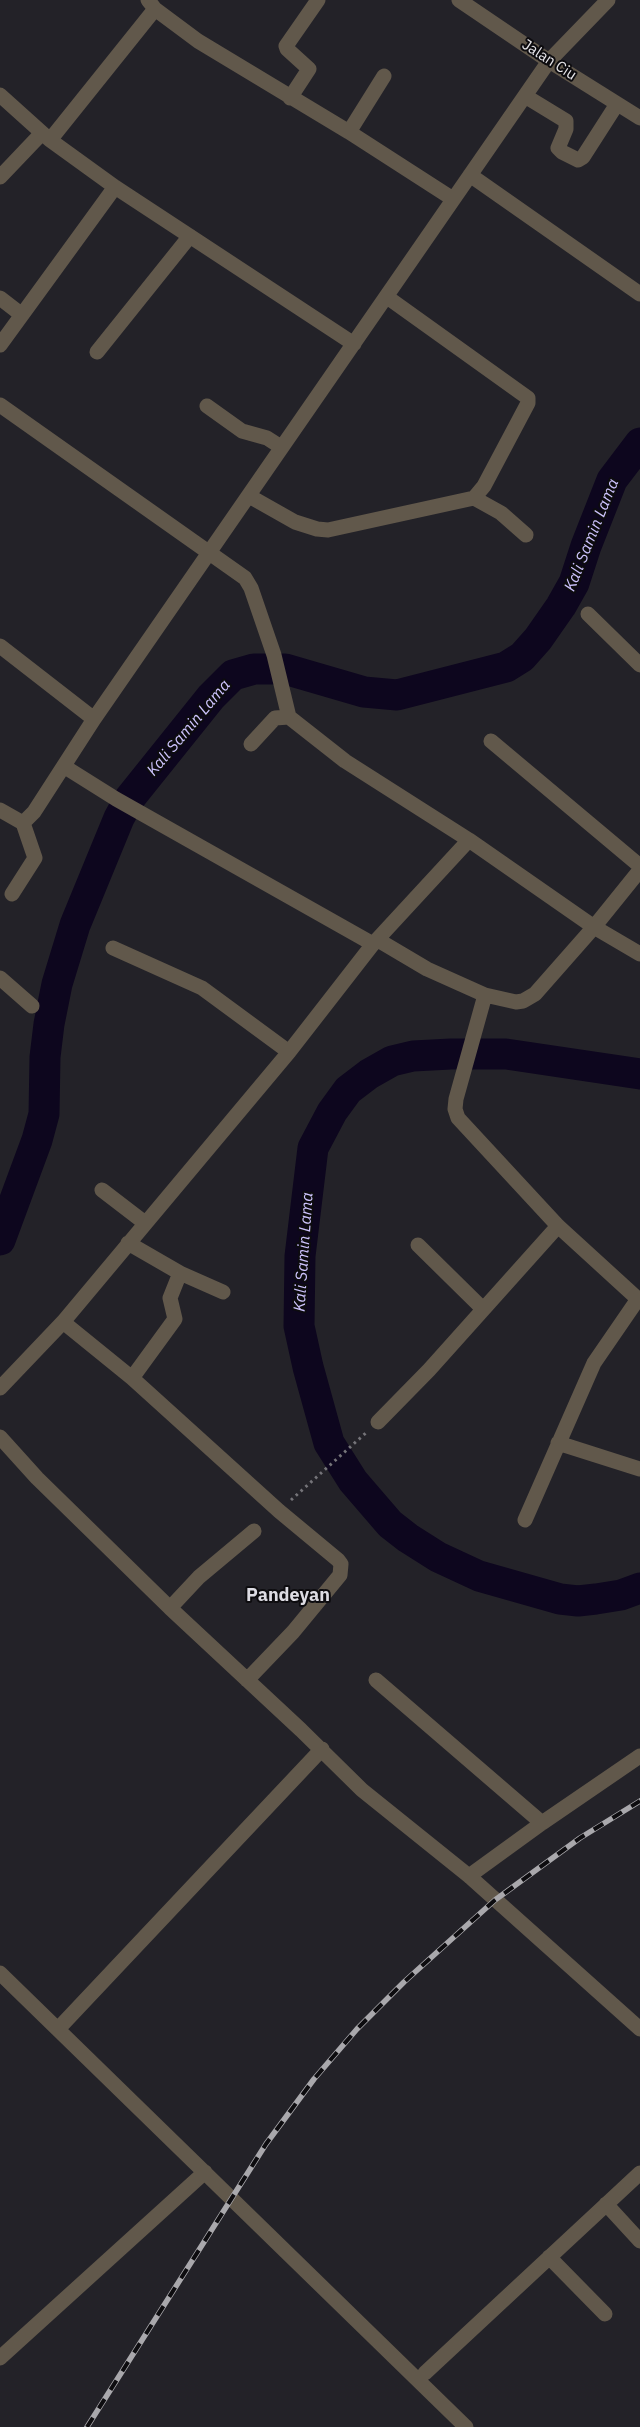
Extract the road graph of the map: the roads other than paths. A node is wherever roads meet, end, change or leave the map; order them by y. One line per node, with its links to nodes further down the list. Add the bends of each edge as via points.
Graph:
1 (318, 0): 9 (street, via 286,46 308,70)
2 (459, 0): 5 (street, Jalan Ciu)
3 (608, 0): 5 (street)
4 (152, 5): 9 (street, via 198,41); 13 (street)
5 (549, 61): 8 (street); 10 (street, Jalan Ciu)
6 (384, 76): 12 (street)
7 (0, 95): 13 (street)
8 (525, 96): 10 (street, via 566,120 558,148 578,160); 14 (street)
9 (290, 98): 12 (street)
10 (617, 104): 11 (street, Jalan Ciu)
11 (640, 118)
12 (349, 132): 17 (street)
13 (46, 136): 15 (street); 16 (street)
14 (470, 176): 17 (street); 19 (street)
15 (0, 177)
16 (115, 187): 18 (street); 22 (street)
17 (453, 199): 20 (street)
18 (190, 236): 23 (street); 25 (street)
19 (640, 294)
20 (387, 297): 23 (street); 30 (street, via 528,398 484,486)
21 (0, 298): 22 (street)
22 (22, 315): 24 (street)
23 (354, 344): 28 (street)
24 (0, 345)
25 (97, 352)
26 (0, 406): 32 (street)
27 (207, 406): 28 (street, via 242,430)
28 (282, 447): 29 (street)
29 (249, 496): 30 (street, via 295,522 328,530); 32 (street)
30 (474, 498): 31 (street, via 501,513)
31 (526, 535)
32 (210, 554): 36 (street, via 237,570 251,588 274,655); 37 (street)
33 (588, 614): 35 (street)
34 (0, 646): 37 (street)
35 (640, 665)
36 (289, 717): 39 (street, via 274,718); 43 (street, via 346,761)
37 (94, 720): 40 (street)
38 (491, 741): 44 (street)
39 (251, 744)
40 (65, 767): 42 (street); 48 (street, via 116,799)
41 (0, 810): 42 (street)
42 (23, 823): 46 (street, via 35,858)
43 (470, 840): 47 (street); 48 (street)
44 (640, 866)
45 (640, 870): 47 (street)
46 (12, 894)
47 (594, 926): 50 (street); 52 (street, via 530,998 516,1002)
48 (375, 942): 52 (street); 54 (street)
49 (113, 948): 54 (street, via 202,988)
50 (640, 954)
51 (0, 978): 53 (street)
52 (485, 995): 57 (street, via 459,1085 455,1104 458,1118)
53 (32, 1006)
54 (289, 1052): 56 (street)
55 (102, 1190): 56 (street)
56 (145, 1223): 58 (street)
57 (558, 1226): 62 (street); 63 (street)
58 (128, 1243): 60 (street); 64 (street)
59 (418, 1245): 63 (street)
60 (180, 1273): 61 (street); 65 (street, via 170,1298 175,1319)
61 (223, 1292)
62 (639, 1300): 69 (street, via 600,1352)
63 (482, 1308): 67 (street, via 429,1370)
64 (63, 1322): 65 (street); 66 (street)
65 (132, 1378): 74 (street, via 338,1560 342,1572 294,1632)
66 (0, 1388)
67 (378, 1422)
68 (0, 1437): 73 (street, via 37,1478)
69 (558, 1443): 70 (street); 71 (street)
70 (640, 1469)
71 (525, 1520)
72 (254, 1531): 73 (street, via 199,1578)
73 (170, 1608): 74 (street)
74 (247, 1680): 76 (street)
75 (376, 1680): 78 (street)
76 (322, 1749): 79 (street, via 362,1790); 81 (street)
77 (640, 1756): 78 (street)
78 (542, 1823): 79 (street)
79 (469, 1876): 82 (street)
80 (0, 1973): 81 (street)
81 (58, 2029): 83 (street)
82 (640, 2029)
83 (205, 2172): 89 (street); 91 (street)
84 (640, 2173): 85 (street)
85 (606, 2204): 86 (street); 87 (street)
86 (640, 2241)
87 (549, 2257): 88 (street); 90 (street)
88 (605, 2314)
89 (0, 2358)
90 (425, 2373)
91 (466, 2427)

